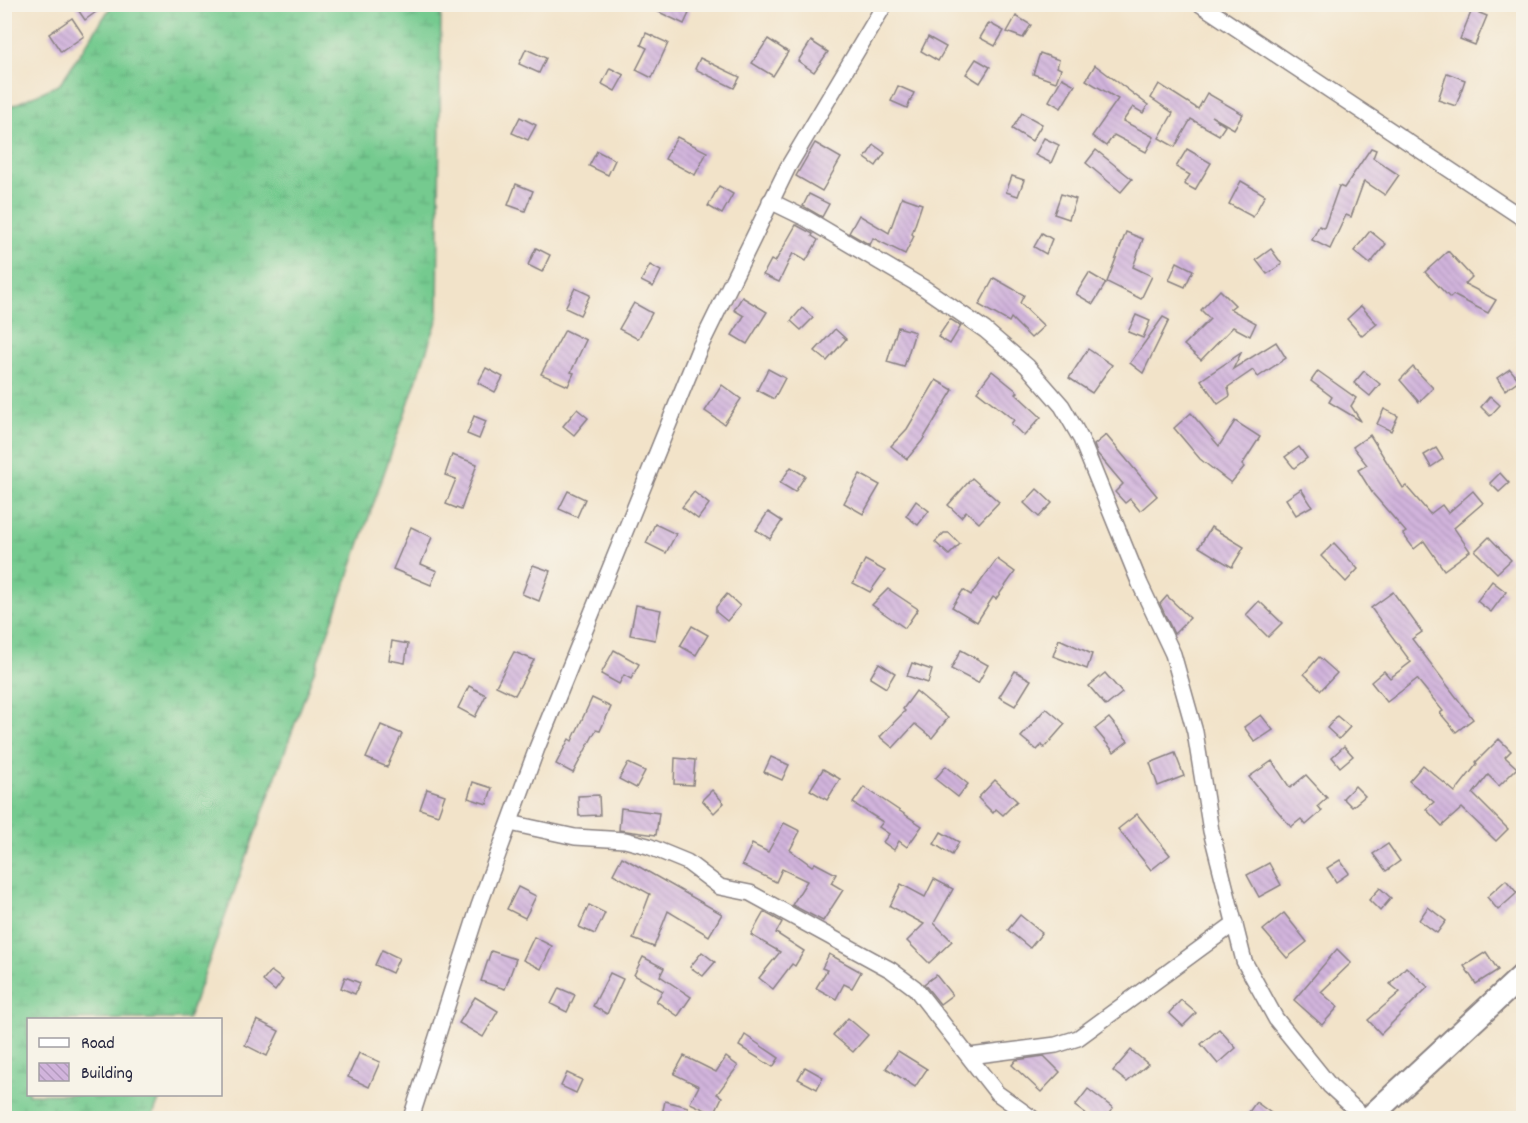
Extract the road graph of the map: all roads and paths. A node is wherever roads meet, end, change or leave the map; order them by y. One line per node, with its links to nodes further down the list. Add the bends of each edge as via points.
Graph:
1 (885, 4): 3 (street)
2 (1200, 4): 4 (street)
3 (770, 201): 5 (street, via 700,347 544,728); 6 (street, via 933,294 985,330 1027,366 1062,406 1081,439 1173,654 1195,732 1211,831)
4 (1524, 219)
5 (510, 823): 8 (street, via 575,837 625,840 648,846 687,862 720,887 750,893 902,977); 9 (street)
6 (1235, 923): 8 (street, via 1078,1038 1056,1045); 11 (street, via 1244,961 1276,1019 1330,1086)
7 (1524, 974): 11 (main road)
8 (970, 1056): 10 (street, via 997,1093)
9 (411, 1119)
10 (1032, 1119)
11 (1367, 1119)

